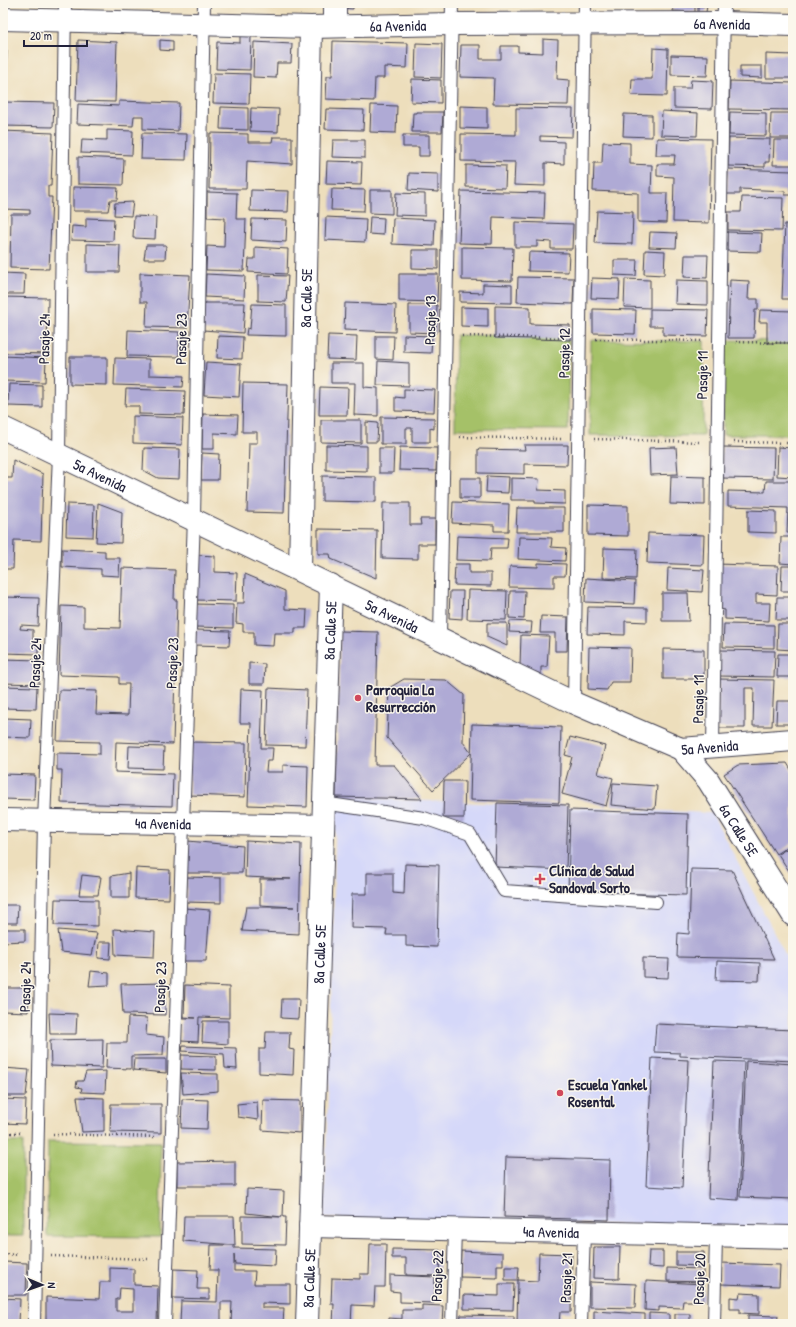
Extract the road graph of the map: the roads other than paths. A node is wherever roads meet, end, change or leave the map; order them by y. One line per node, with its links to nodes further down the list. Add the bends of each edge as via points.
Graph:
1 (335, 3): 11 (street)
2 (585, 3): 8 (lane, Pasaje 12)
3 (65, 12): 5 (street, 6a Avenida); 7 (street, 6a Avenida); 13 (lane, Pasaje 24)
4 (724, 13): 8 (street, 6a Avenida); 9 (street, 6a Avenida); 20 (lane, Pasaje 11)
5 (204, 14): 10 (street, 6a Avenida); 14 (lane, Pasaje 23)
6 (452, 14): 8 (street, 6a Avenida); 11 (street, 6a Avenida); 17 (lane, Pasaje 13)
7 (3, 19)
8 (585, 25): 18 (lane, Pasaje 12)
9 (793, 25)
10 (311, 26): 11 (street, 6a Avenida); 15 (street, 8a Calle SE)
11 (335, 26)
12 (3, 428): 13 (street, 5a Avenida)
13 (59, 454): 14 (street, 5a Avenida); 24 (lane, Pasaje 24)
14 (194, 518): 15 (street, 5a Avenida); 25 (lane, Pasaje 23)
15 (300, 570): 16 (street, 5a Avenida)
16 (331, 585): 17 (street, 5a Avenida); 22 (street, 8a Calle SE)
17 (440, 637): 18 (street, 5a Avenida)
18 (574, 703): 21 (street, 5a Avenida)
19 (793, 740): 20 (street, 5a Avenida)
20 (713, 747): 21 (street, 5a Avenida)
21 (681, 750): 28 (street, 6a Calle SE, via 708,780)
22 (323, 803): 26 (street, 8a Calle SE); 27 (lane, via 424,818 470,834 504,892)
23 (3, 820): 24 (street, 4a Avenida)
24 (44, 820): 25 (street, 4a Avenida); 34 (lane, Pasaje 24)
25 (182, 823): 26 (street, 4a Avenida); 35 (lane, Pasaje 23)
26 (323, 826): 29 (street, 8a Calle SE)
27 (656, 902)
28 (793, 915)
29 (310, 1226): 30 (street, 4a Avenida); 36 (street, 8a Calle SE)
30 (455, 1230): 31 (street, 4a Avenida); 37 (lane, Pasaje 22)
31 (584, 1232): 32 (street, 4a Avenida); 38 (lane, Pasaje 21)
32 (716, 1236): 33 (street, 4a Avenida); 39 (lane, Pasaje 20)
33 (793, 1237)
34 (34, 1324)
35 (165, 1324)
36 (307, 1324)
37 (452, 1324)
38 (581, 1324)
39 (714, 1324)

